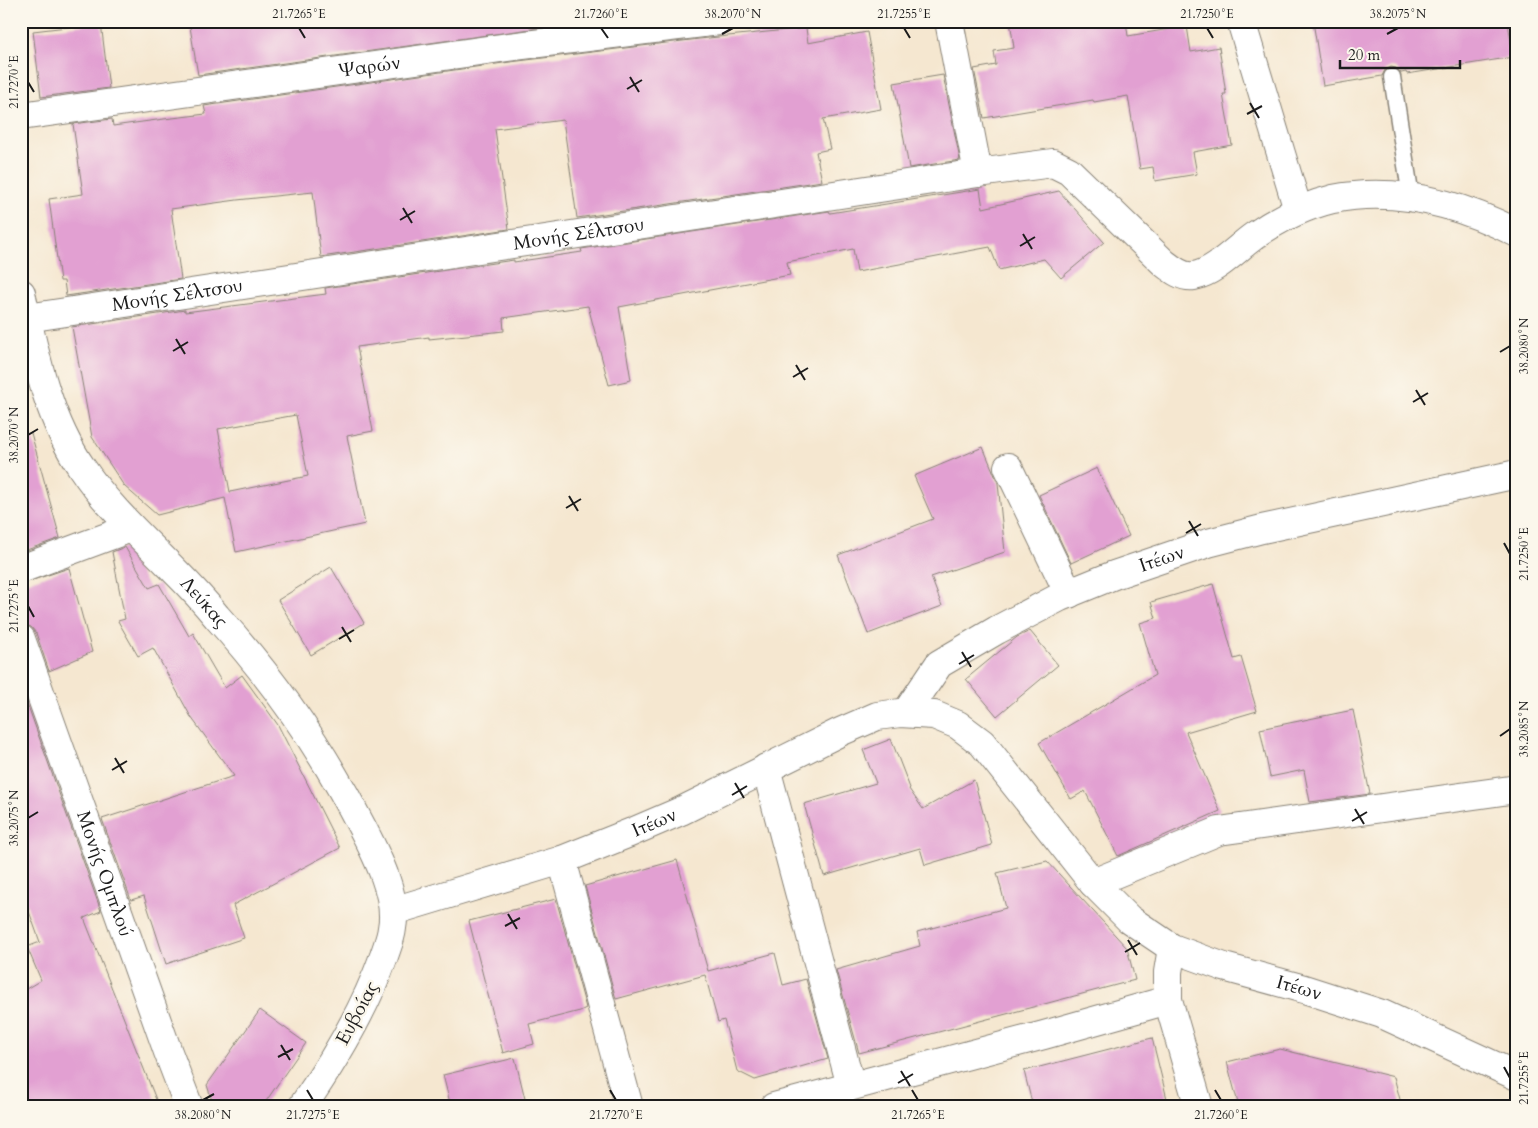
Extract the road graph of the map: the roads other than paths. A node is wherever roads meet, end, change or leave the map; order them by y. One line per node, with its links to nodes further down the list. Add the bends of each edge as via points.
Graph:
1 (718, 21): 5 (street, Ψαρών, via 508,47)
2 (949, 21): 6 (street)
3 (1241, 21): 8 (street)
4 (1392, 76): 7 (lane)
5 (21, 116)
6 (978, 173): 8 (street, Μονής Σέλτσου, via 1053,163 1069,171 1164,262 1187,277 1212,268 1254,236); 10 (street, Μονής Σέλτσου)
7 (1412, 197): 8 (street, via 1352,197); 9 (street, via 1474,213)
8 (1298, 210)
9 (1517, 233)
10 (24, 306): 13 (street, Λεύκας, via 43,384 65,442 101,494)
11 (1008, 467): 15 (street)
12 (1517, 474): 15 (street, Ιτέων, via 1262,528 1154,561)
13 (131, 528): 14 (street); 22 (street, Λεύκας, via 175,571 254,659 318,748 373,849)
14 (21, 569)
15 (1069, 594): 17 (street, Ιτέων, via 938,664)
16 (21, 639): 27 (street, Μονής Ομπλού, via 164,1043)
17 (906, 713): 18 (street, Ιτέων, via 877,716 858,723); 21 (street, Ιτέων, via 934,715 958,725 982,743)
18 (766, 768): 20 (street, Ιτέων, via 681,811); 26 (street)
19 (1517, 789): 21 (street, via 1220,831)
20 (562, 860): 22 (street, Ιτέων); 29 (street)
21 (1093, 883): 23 (street, Ιτέων, via 1129,919)
22 (393, 911): 28 (street, Ευβοίας, via 388,943 366,999)
23 (1172, 948): 24 (street); 25 (street, Ιτέων, via 1224,967 1382,1014)
24 (1168, 1000): 26 (street); 31 (street)
25 (1517, 1076)
26 (851, 1086): 30 (street)
27 (190, 1107)
28 (302, 1107)
29 (629, 1107)
30 (774, 1107)
31 (1199, 1107)

